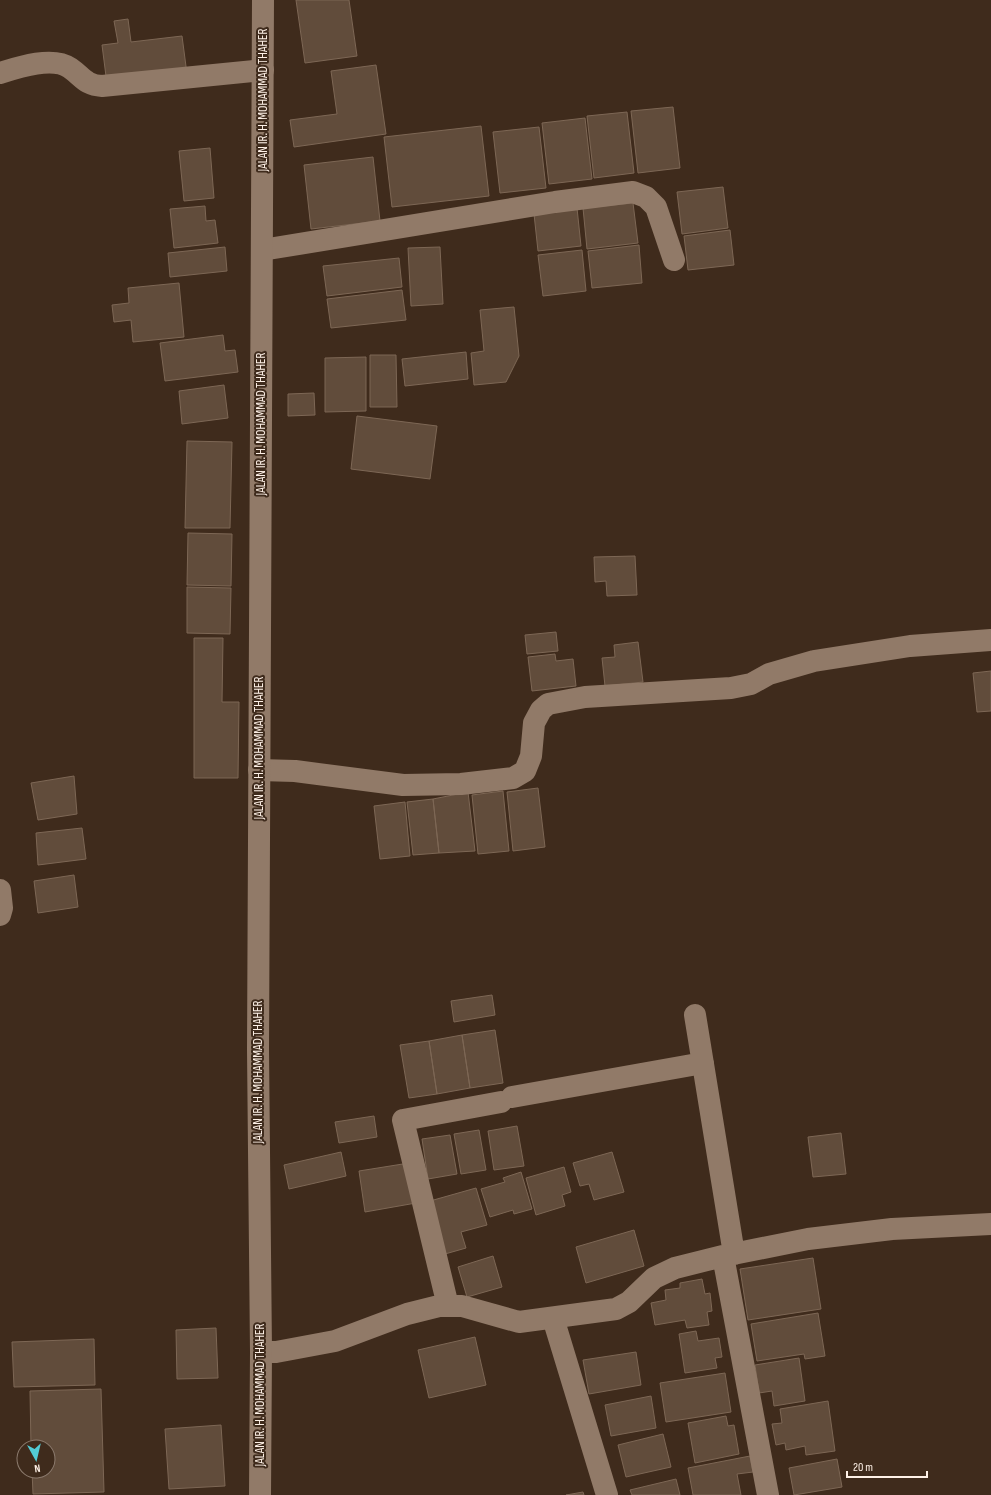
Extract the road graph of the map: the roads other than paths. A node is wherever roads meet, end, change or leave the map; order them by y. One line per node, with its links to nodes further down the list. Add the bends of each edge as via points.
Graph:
1 (263, 0): 2 (street, JALAN IR. H. MOHAMMAD THAHER)
2 (263, 70): 3 (street, via 102,86 85,82 70,68 55,63 26,65); 4 (street, JALAN IR. H. MOHAMMAD THAHER)
3 (0, 73)
4 (262, 250): 5 (street, via 555,202 633,192 646,197 656,207); 7 (street, JALAN IR. H. MOHAMMAD THAHER)
5 (674, 260)
6 (991, 640): 7 (street, via 910,646 814,661 769,674 751,684 731,688 585,697 548,704 541,710 534,723 531,756 525,771 513,778 461,784 403,785 295,771)
7 (259, 770): 16 (street, JALAN IR. H. MOHAMMAD THAHER)
8 (0, 890): 9 (street)
9 (0, 915)
10 (695, 1015): 11 (street)
11 (703, 1063): 13 (street); 14 (street, via 403,1120)
12 (991, 1224): 13 (street, via 892,1229 808,1239)
13 (729, 1255): 15 (street, via 675,1268 654,1278 629,1302 616,1309); 19 (street)
14 (448, 1306): 15 (street, via 462,1306 520,1322); 16 (street, via 407,1314 335,1341 276,1352)
15 (553, 1318): 18 (street)
16 (261, 1352): 17 (street, JALAN IR. H. MOHAMMAD THAHER)
17 (260, 1495)
18 (607, 1495)
19 (768, 1495)

